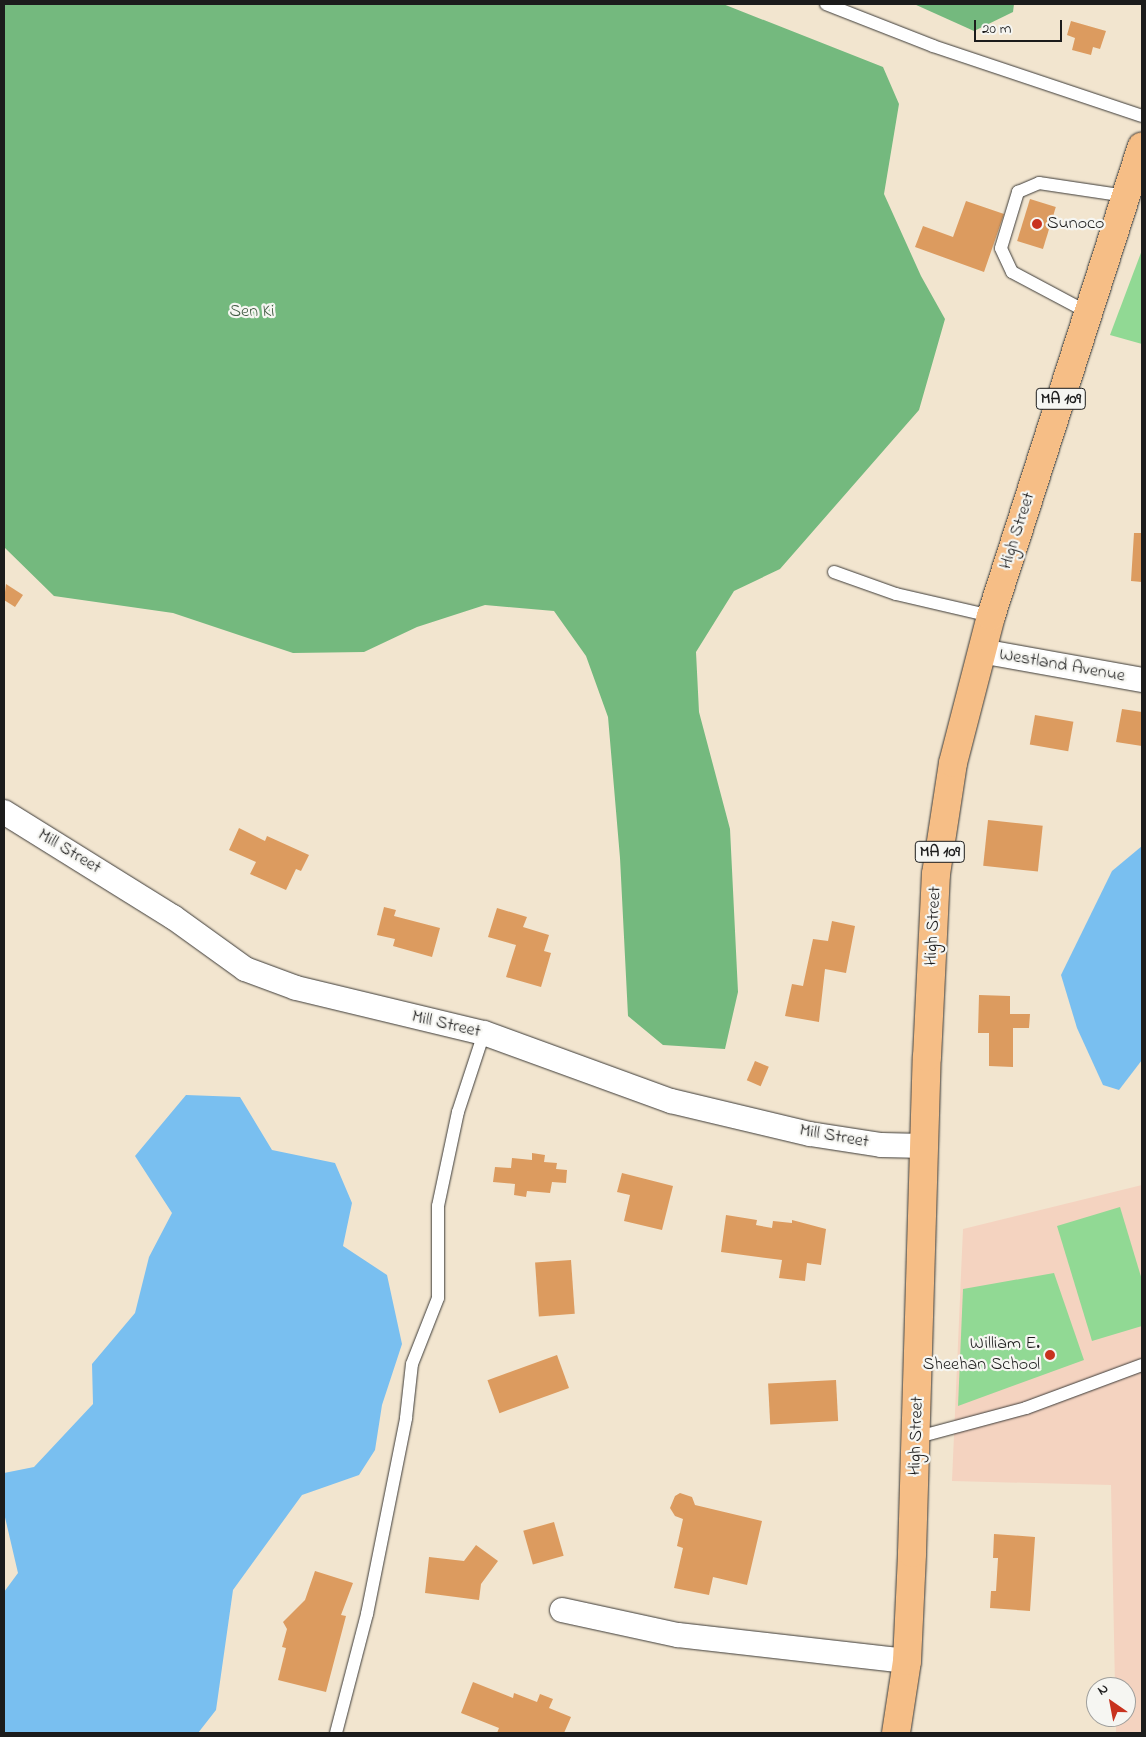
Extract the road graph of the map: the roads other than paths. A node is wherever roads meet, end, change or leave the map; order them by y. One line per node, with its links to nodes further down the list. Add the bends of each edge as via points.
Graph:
1 (826, 4): 2 (lane, via 933,46)
2 (1142, 116)
3 (1142, 147): 4 (main road, High Street / MA 109)
4 (1126, 196): 5 (main road, High Street / MA 109); 5 (lane, via 1039,183 1018,192 1001,248 1012,272)
5 (1089, 313): 7 (main road, High Street / MA 109)
6 (834, 572): 7 (lane, via 896,594)
7 (991, 616): 8 (main road, High Street / MA 109)
8 (981, 652): 9 (street, Westland Avenue); 12 (main road, High Street / MA 109, via 953,763 936,874)
9 (1142, 680)
10 (4, 812): 11 (street, Mill Street, via 173,918 245,969 322,995)
11 (484, 1033): 12 (street, Mill Street, via 670,1100 810,1134 881,1145); 17 (lane, via 458,1112 438,1206 438,1298 412,1364 406,1418 367,1614)
12 (925, 1146): 14 (main road, High Street / MA 109)
13 (1142, 1365): 14 (lane, via 1026,1408)
14 (918, 1437): 16 (main road, High Street / MA 109)
15 (562, 1610): 16 (street, via 678,1635)
16 (907, 1661): 18 (main road, High Street / MA 109)
17 (336, 1733)
18 (896, 1733)

